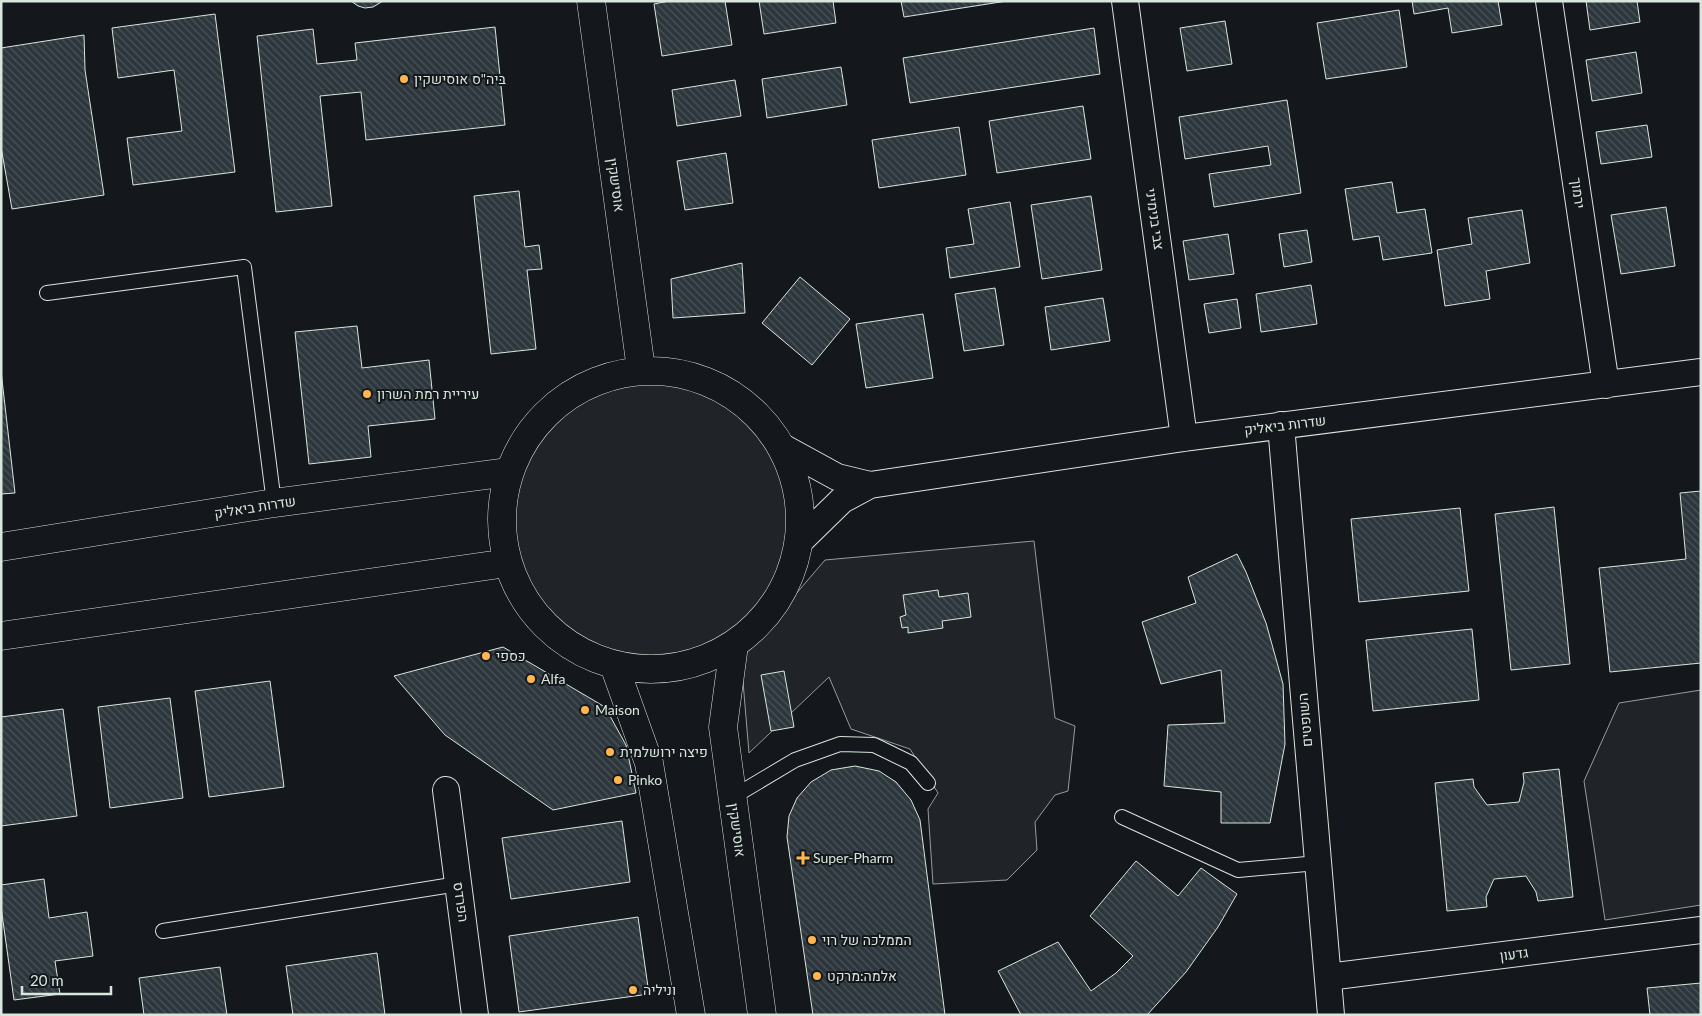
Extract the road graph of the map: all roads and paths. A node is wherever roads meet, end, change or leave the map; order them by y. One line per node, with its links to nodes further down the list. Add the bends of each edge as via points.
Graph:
1 (591, 1): 5 (street, אוסישקין)
2 (1126, 1): 9 (street, צבי בנימיני)
3 (1549, 1): 7 (street, ירמוך)
4 (47, 293): 13 (lane, via 244,267)
5 (641, 369): 10 (street, via 663,370 712,382 753,409); 11 (street, via 579,388 549,410 525,439)
6 (1701, 372): 7 (street, שדרות ביאליק)
7 (1606, 385): 8 (street, שדרות ביאליק)
8 (1281, 425): 9 (street, שדרות ביאליק); 24 (street, השופטים)
9 (1184, 438): 12 (street, שדרות ביאליק)
10 (784, 448): 12 (street, שדרות ביאליק, via 837,477); 14 (street, via 800,494)
11 (509, 472): 13 (street, שדרות ביאליק); 16 (street, via 502,501 502,537)
12 (870, 485): 14 (street, שדרות ביאליק, via 842,500)
13 (274, 503): 15 (street, שדרות ביאליק)
14 (800, 541): 18 (street, via 793,572 778,600 759,625)
15 (1, 547)
16 (507, 563): 17 (street); 19 (street, via 530,609 554,633 567,645)
17 (1, 636)
18 (734, 645): 19 (street, via 696,663 680,666 655,670); 22 (street, אוסישקין, via 724,727)
19 (614, 665): 30 (street, via 649,763)
20 (928, 783): 22 (lane, via 911,762 874,745 840,744 795,760)
21 (446, 790): 25 (street, הפרדס)
22 (733, 797): 31 (street, אוסישקין)
23 (1122, 817): 24 (lane, via 1238,870)
24 (1318, 863): 28 (street, השופטים)
25 (458, 884): 27 (lane); 29 (street, הפרדס)
26 (1701, 930): 28 (street, גדעון)
27 (163, 931)
28 (1328, 977): 32 (street, השופטים)
29 (475, 1015)
30 (691, 1015)
31 (762, 1015)
32 (1331, 1015)

